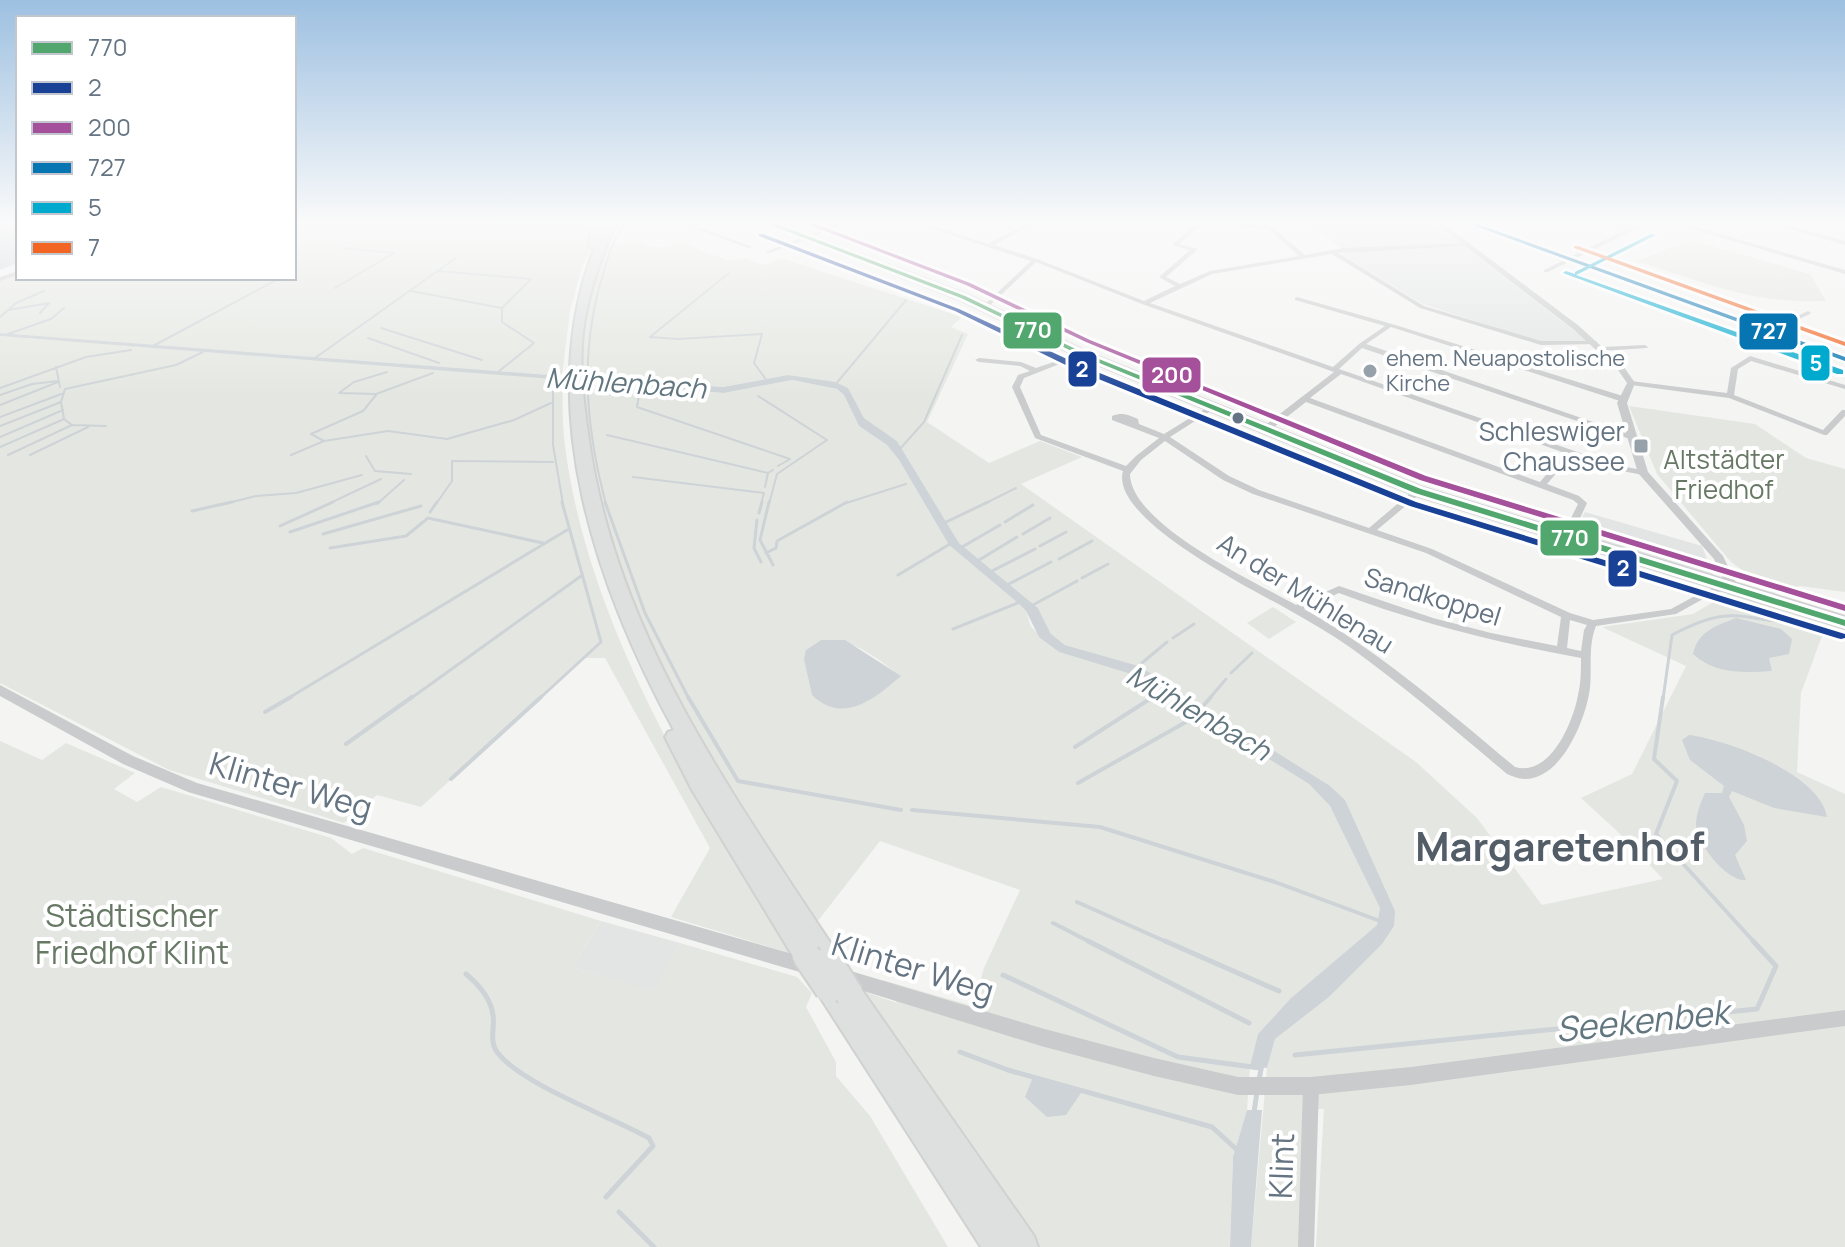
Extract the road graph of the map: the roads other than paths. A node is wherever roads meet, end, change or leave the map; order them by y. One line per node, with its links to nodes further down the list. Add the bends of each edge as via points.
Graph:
1 (588, 280): 53 (highway, via 571,377 586,485 600,538 658,678)
2 (918, 280): 13 (main road)
3 (1014, 280): 13 (street)
4 (1086, 280): 12 (street)
5 (1168, 280): 10 (street)
6 (1195, 280): 10 (street)
7 (1379, 280): 18 (street, via 1422,307 1541,343)
8 (1513, 280): 18 (street)
9 (1627, 280): 16 (main road)
10 (1181, 287): 12 (street)
11 (1297, 299): 15 (street)
12 (1144, 303): 24 (street)
13 (985, 307): 20 (main road)
14 (1808, 313): 16 (street)
15 (1390, 325): 17 (street); 29 (street)
16 (1769, 331): 21 (main road)
17 (1361, 345): 24 (street); 36 (street)
18 (1598, 346): 19 (street); 25 (street, via 1621,365)
19 (1645, 347)
20 (1082, 354): 23 (street); 30 (main road)
21 (1845, 359)
22 (979, 360): 23 (street, via 1021,364)
23 (1036, 371): 39 (street, via 1021,377 1016,387 1038,436)
24 (1336, 371): 28 (street); 38 (street)
25 (1631, 383): 27 (street); 29 (street)
26 (1845, 387): 27 (street, via 1750,358 1735,368)
27 (1730, 396): 34 (street)
28 (1306, 399): 33 (street); 41 (street)
29 (1623, 399): 36 (street)
30 (1211, 407): 33 (main road); 35 (street)
31 (1845, 412): 34 (street)
32 (1135, 424): 35 (street)
33 (1266, 429): 42 (main road)
34 (1824, 433): 37 (street)
35 (1165, 437): 39 (street); 43 (street, via 1226,478)
36 (1633, 437): 40 (street)
37 (1835, 439)
38 (1570, 452): 40 (street); 41 (street)
39 (1128, 470): 46 (street, An der Mühlenau, via 1128,487 1165,530)
40 (1643, 473): 45 (street, via 1719,558)
41 (1541, 486): 44 (street, via 1583,503)
42 (1418, 491): 43 (street); 44 (main road)
43 (1371, 531): 47 (street, via 1429,551)
44 (1566, 538): 45 (main road)
45 (1731, 585): 48 (street, via 1673,612); 49 (main road)
46 (1296, 609): 50 (street, Sandkoppel, via 1339,589 1441,626); 51 (street, An der Mühlenau, via 1407,684 1518,775 1547,766 1575,726)
47 (1566, 615): 48 (street); 50 (street)
48 (1593, 623): 51 (street)
49 (1845, 623)
50 (1562, 651): 51 (street, Sandkoppel)
51 (1586, 655)
52 (0, 690): 55 (street, Klinter Weg, via 128,760 193,788 1041,1037 1238,1086)
53 (828, 975): 56 (highway); 57 (highway)
54 (1845, 1018): 55 (street, Klinter Weg)
55 (1311, 1086): 58 (street, Klint)
56 (999, 1247)
57 (1023, 1247)
58 (1306, 1247)

